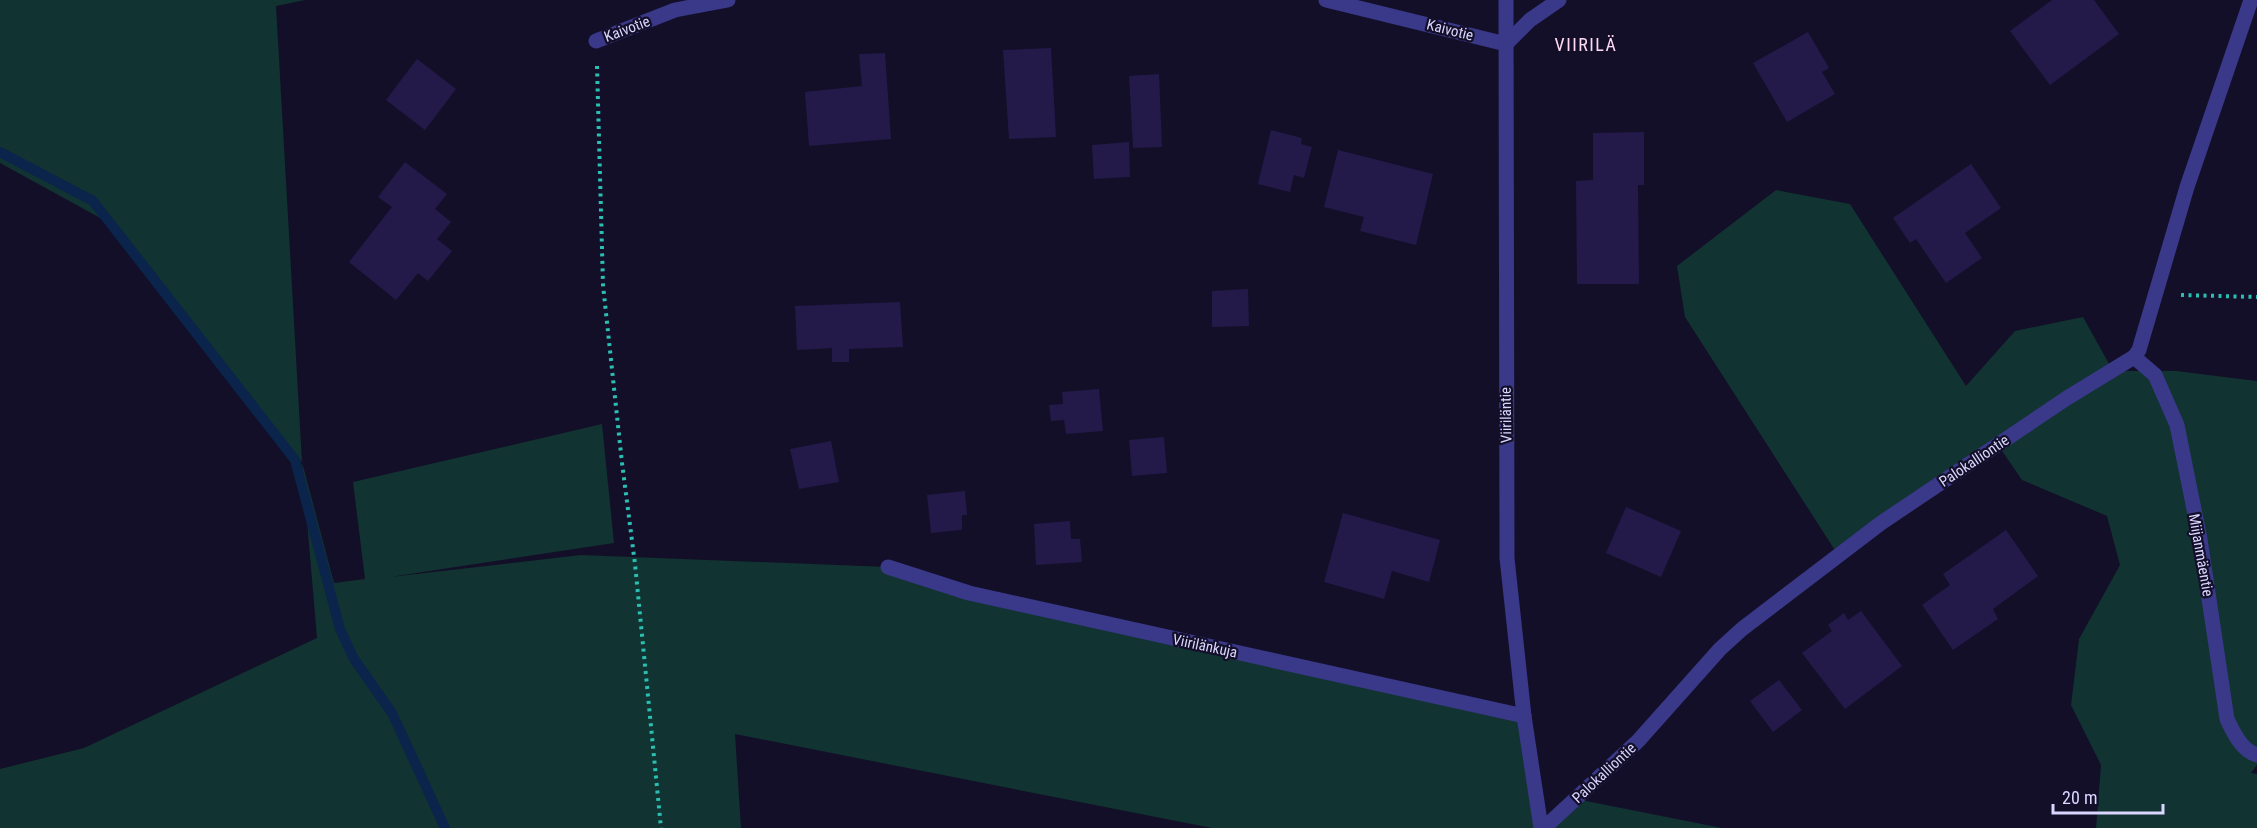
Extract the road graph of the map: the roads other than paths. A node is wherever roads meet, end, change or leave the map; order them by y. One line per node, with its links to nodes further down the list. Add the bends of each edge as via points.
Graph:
1 (728, 0): 6 (street, Kaivotie, via 675,10)
2 (1326, 0): 7 (street, Kaivotie)
3 (1506, 0): 7 (street, Viiriläntie)
4 (1559, 0): 7 (street, via 1530,20)
5 (2251, 0): 8 (street)
6 (596, 41)
7 (1506, 44): 10 (street, Viiriläntie, via 1507,558)
8 (2134, 357): 11 (street, Miijanmäentie, via 2155,375 2176,425 2200,538 2227,718 2249,753); 12 (street, Palokalliontie, via 1881,523 1742,629 1638,741)
9 (888, 567): 10 (street, Viirilänkuja, via 991,598)
10 (1524, 716): 12 (street, Viiriläntie)
11 (2257, 754)
12 (1543, 828)

